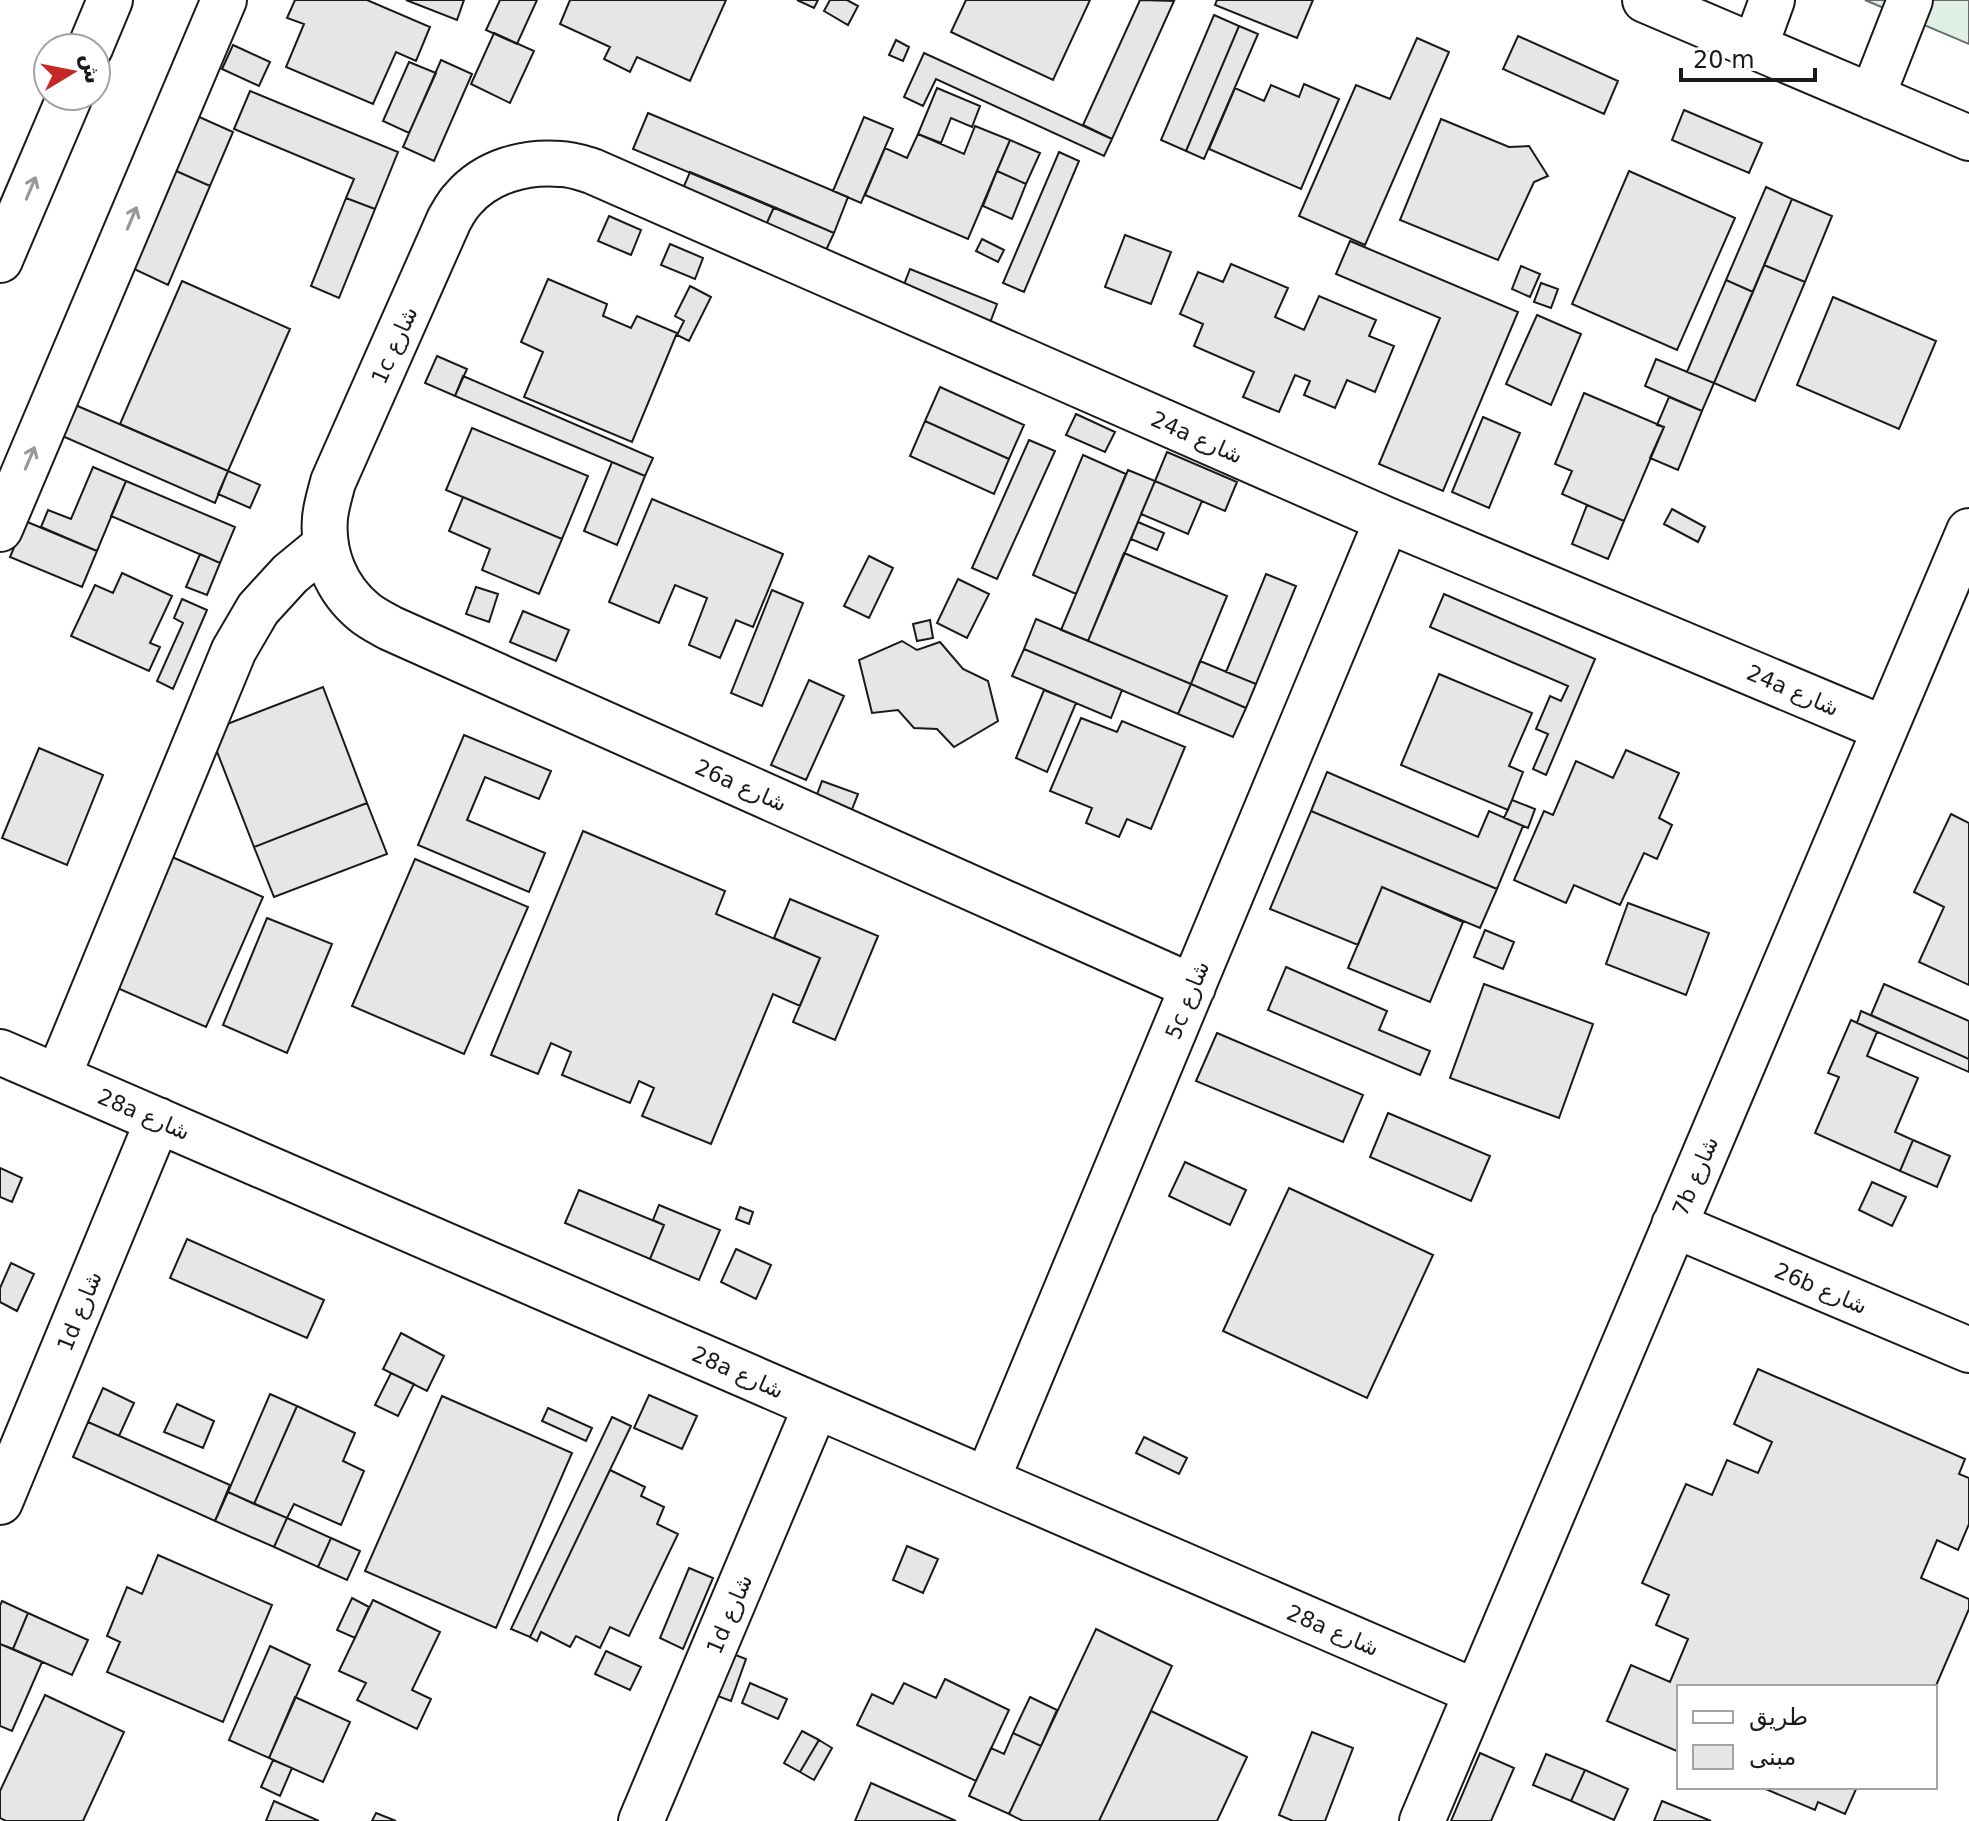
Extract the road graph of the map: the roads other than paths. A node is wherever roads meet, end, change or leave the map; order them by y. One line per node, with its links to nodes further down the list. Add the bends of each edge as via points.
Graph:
1 (110, 0): 6 (street)
2 (224, 0): 14 (street, one-way to 2)
3 (1645, 0): 7 (street)
4 (1772, 0): 7 (street)
5 (1910, 0): 8 (street)
6 (97, 32)
7 (1755, 47): 8 (street)
8 (1872, 97): 10 (street)
9 (63, 112): 12 (street, one-way to 9)
10 (1969, 138)
11 (506, 170): 13 (street, 24a شارع, via 563,164 592,171); 16 (street, 1c شارع, via 481,182 449,220 333,482)
12 (0, 260)
13 (1387, 520): 17 (street, 24a شارع); 18 (street, 5c شارع)
14 (0, 529)
15 (1969, 531): 17 (street, 7b شارع)
16 (324, 546): 18 (street, 26a شارع, via 345,594 390,628); 20 (street, via 258,609 234,650)
17 (1885, 729): 22 (street, 7b شارع)
18 (1193, 987): 25 (street, 5c شارع)
19 (0, 1052): 20 (street, 28a شارع)
20 (58, 1077): 21 (street, 28a شارع)
21 (158, 1120): 24 (street, 28a شارع); 26 (street, 1d شارع)
22 (1674, 1225): 23 (street, 26b شارع); 27 (street, 7b شارع)
23 (1969, 1350)
24 (816, 1406): 25 (street, 28a شارع); 28 (street, 1d شارع)
25 (987, 1480): 27 (street, 28a شارع)
26 (0, 1502)
27 (1476, 1692): 29 (street, 7b شارع)
28 (641, 1821)
29 (1422, 1821)

